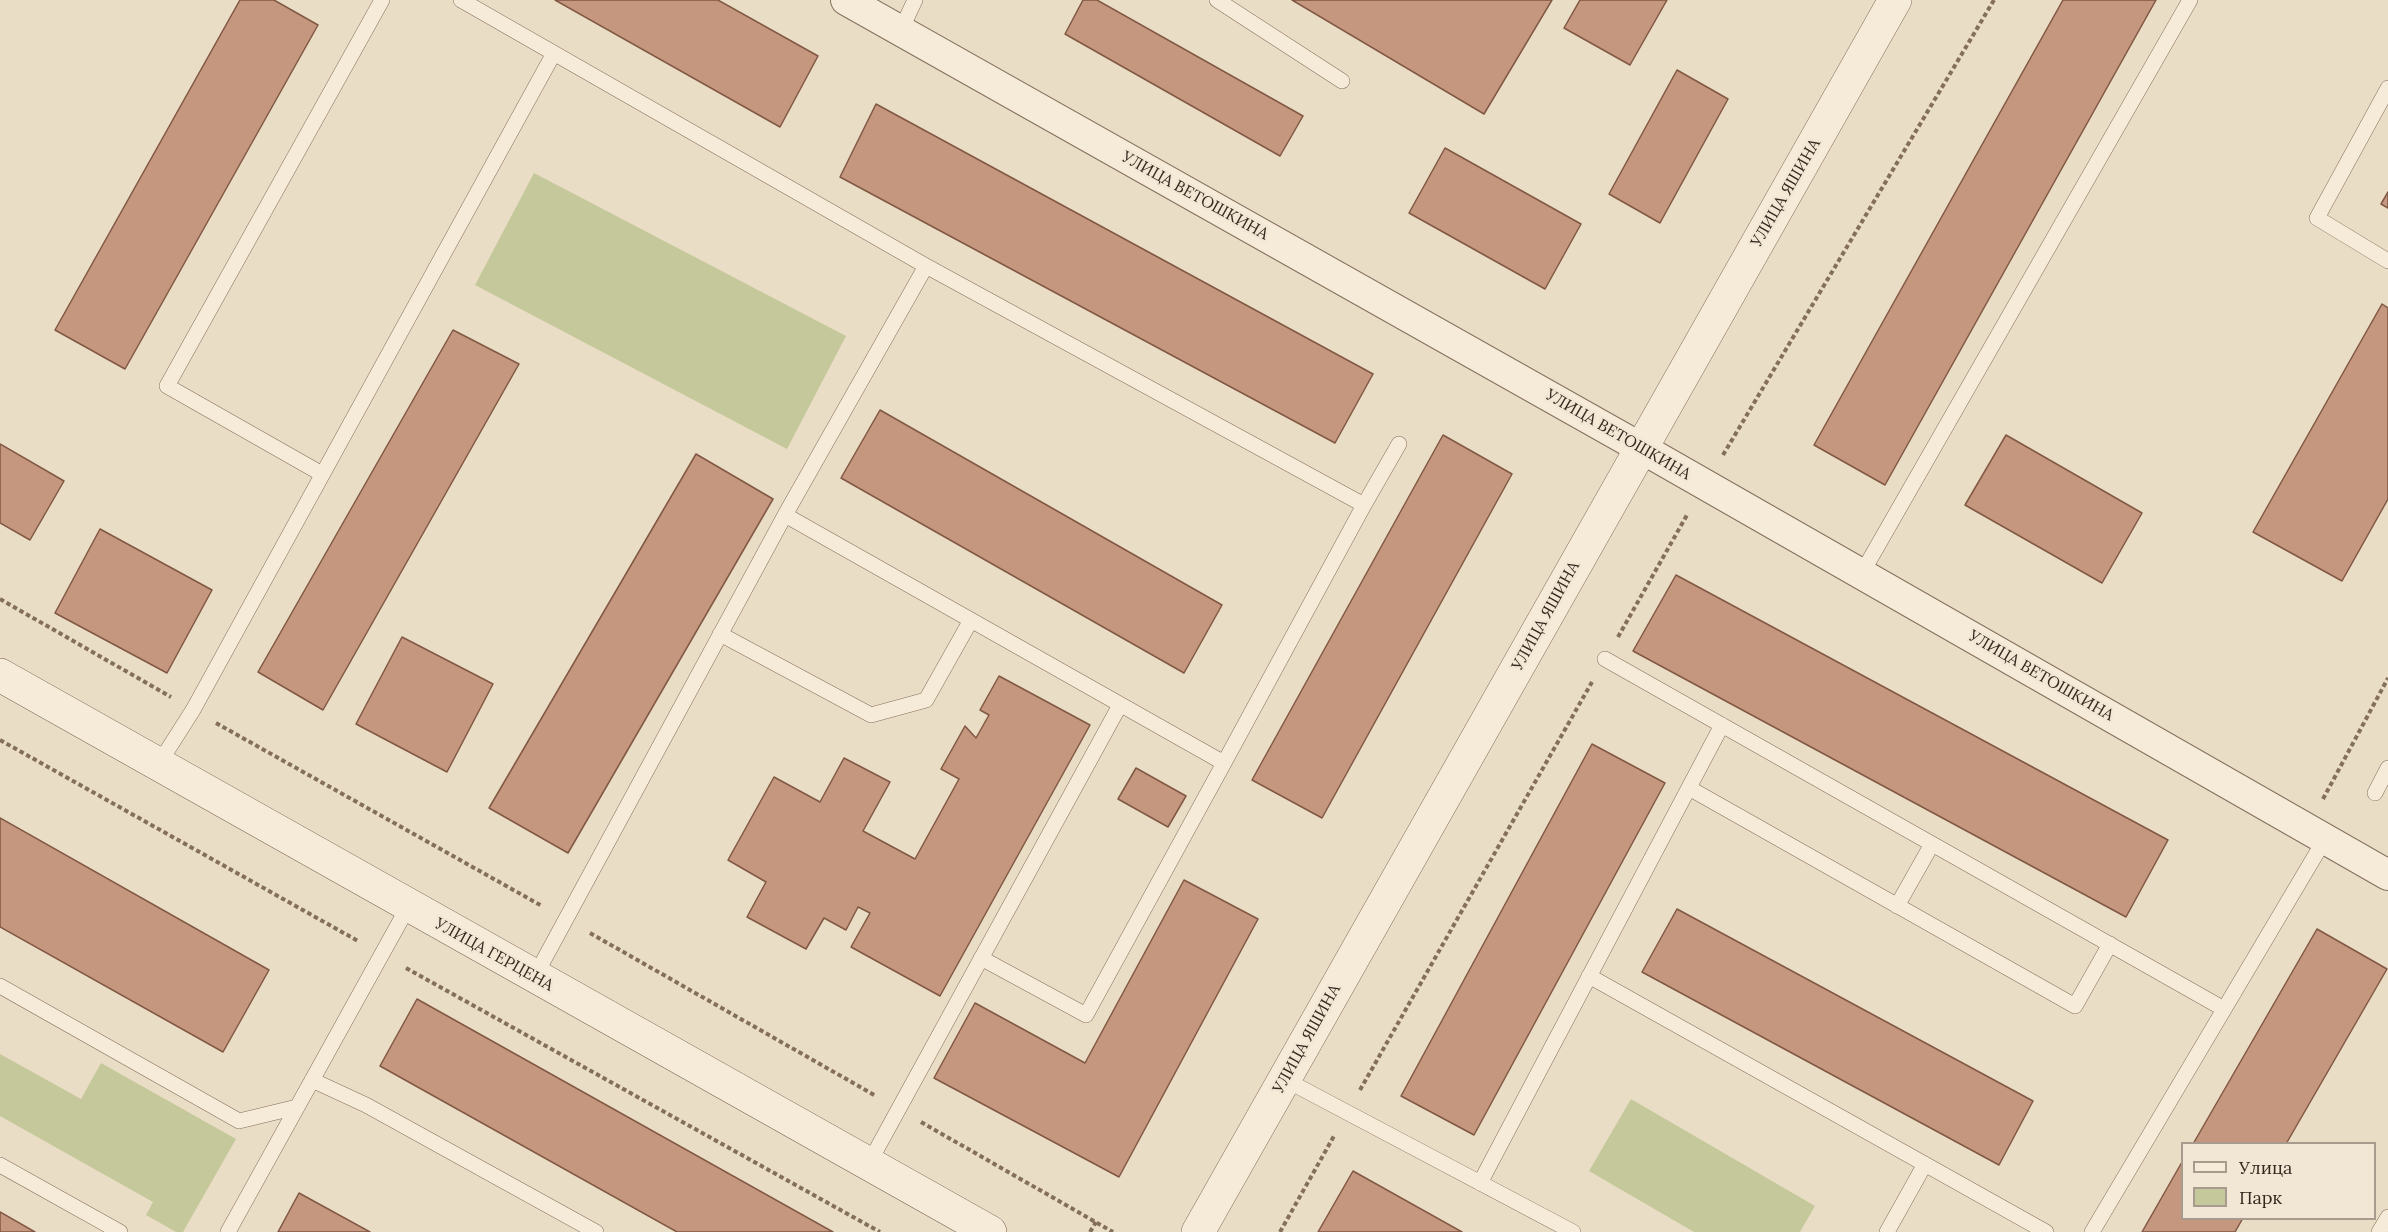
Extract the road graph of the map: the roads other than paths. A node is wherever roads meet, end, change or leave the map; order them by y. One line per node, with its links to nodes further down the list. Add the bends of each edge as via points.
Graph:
1 (382, 0): 16 (lane, via 167,386)
2 (461, 0): 9 (lane)
3 (846, 0): 8 (street, УЛИЦА ВЕТОШКИНА)
4 (915, 0): 8 (lane)
5 (1217, 0): 10 (lane)
6 (1895, 0): 15 (street, УЛИЦА ЯШИНА)
7 (2190, 0): 19 (lane)
8 (901, 30): 15 (street, УЛИЦА ВЕТОШКИНА)
9 (554, 53): 13 (lane); 16 (lane)
10 (1342, 81)
11 (2388, 88): 12 (lane, via 2317,218)
12 (2388, 261)
13 (926, 266): 17 (lane); 18 (lane)
14 (1399, 444): 17 (lane)
15 (1641, 448): 19 (street, УЛИЦА ВЕТОШКИНА); 42 (street, УЛИЦА ЯШИНА)
16 (321, 474): 27 (lane, via 193,710)
17 (1364, 505): 26 (lane)
18 (785, 515): 20 (lane); 21 (lane)
19 (1862, 573): 31 (street, УЛИЦА ВЕТОШКИНА)
20 (971, 620): 21 (lane, via 926,700 871,715); 24 (lane)
21 (720, 634): 39 (lane)
22 (1605, 659): 25 (lane)
23 (0, 675): 27 (street, УЛИЦА ГЕРЦЕНА)
24 (1120, 705): 26 (lane); 37 (lane)
25 (1722, 725): 29 (lane); 32 (lane)
26 (1224, 763): 37 (lane, via 1086,1015)
27 (158, 765): 35 (street, УЛИЦА ГЕРЦЕНА)
28 (2388, 768): 30 (lane)
29 (1689, 788): 34 (lane); 38 (lane)
30 (2375, 793)
31 (2316, 834): 33 (street, УЛИЦА ВЕТОШКИНА); 41 (lane)
32 (1932, 844): 34 (lane); 36 (lane)
33 (2388, 875)
34 (1897, 906): 36 (lane, via 2075,1006)
35 (408, 907): 39 (street, УЛИЦА ГЕРЦЕНА); 43 (lane)
36 (2110, 944): 41 (lane)
37 (981, 958): 47 (lane)
38 (1589, 976): 45 (lane); 48 (lane)
39 (534, 978): 47 (street, УЛИЦА ГЕРЦЕНА)
40 (0, 986): 44 (lane, via 239,1121)
41 (2224, 1009): 58 (lane)
42 (1284, 1079): 48 (lane); 54 (street, УЛИЦА ЯШИНА)
43 (312, 1080): 44 (lane); 52 (lane, via 366,1105)
44 (297, 1107): 51 (lane)
45 (1925, 1164): 56 (lane); 57 (lane)
46 (0, 1165): 50 (lane)
47 (868, 1165): 53 (street, УЛИЦА ГЕРЦЕНА)
48 (1480, 1183): 55 (lane)
49 (2388, 1217): 59 (lane)
50 (120, 1232)
51 (228, 1232)
52 (596, 1232)
53 (990, 1232)
54 (1198, 1232)
55 (1574, 1232)
56 (1887, 1232)
57 (2046, 1232)
58 (2092, 1232)
59 (2379, 1232)

